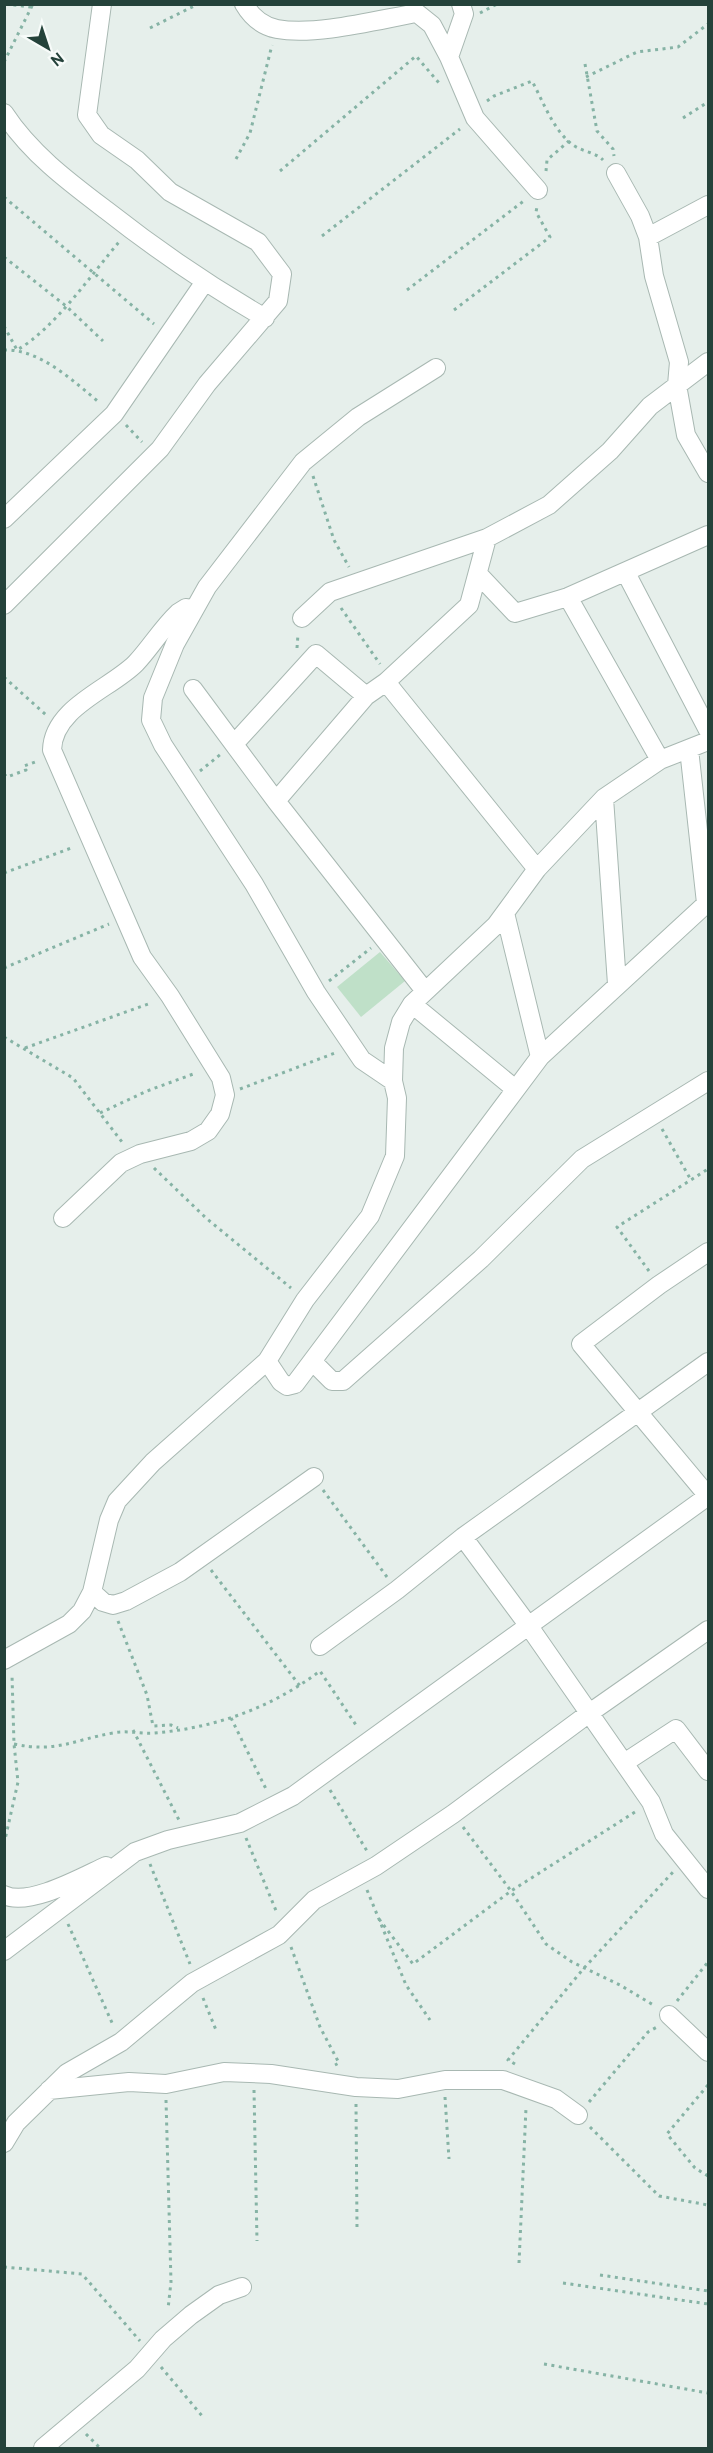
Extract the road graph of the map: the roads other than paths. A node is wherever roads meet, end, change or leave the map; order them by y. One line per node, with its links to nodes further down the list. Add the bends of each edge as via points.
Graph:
1 (102, 4): 11 (street, via 87,115 101,135 138,160 170,192 258,242 282,274 278,301)
2 (244, 4): 4 (street, via 252,17 276,29 347,26 417,14 432,25)
3 (461, 4): 4 (street, via 464,14)
4 (449, 57): 7 (street, via 475,118)
5 (4, 113): 10 (street, via 59,174)
6 (616, 173): 9 (street)
7 (538, 190)
8 (708, 205): 9 (street)
9 (648, 237): 14 (street, via 654,276 679,362)
10 (204, 283): 11 (street); 16 (street, via 114,414)
11 (265, 318): 22 (street, via 207,384 155,454)
12 (708, 362): 14 (street)
13 (436, 368): 23 (street, via 358,417 307,458 207,587)
14 (677, 385): 15 (street, via 686,435); 18 (street, via 650,406 610,451 549,505)
15 (708, 473)
16 (4, 519)
17 (708, 535): 19 (street)
18 (487, 538): 20 (street); 24 (street, via 330,592)
19 (626, 573): 21 (street); 28 (street)
20 (478, 574): 21 (street, via 515,613); 25 (street, via 469,605)
21 (568, 597): 32 (street)
22 (4, 605)
23 (194, 610): 42 (street, via 153,698 151,720 163,746 254,884 316,992 363,1060); 45 (street, via 186,608 178,613 135,664 76,705 52,739 52,750 142,957 214,1066 225,1095 220,1114 208,1131 191,1142 137,1155 121,1163)
24 (302, 618)
25 (388, 680): 27 (street); 35 (street)
26 (193, 688): 30 (street)
27 (366, 696): 30 (street, via 316,654); 34 (street)
28 (708, 730)
29 (708, 741): 31 (street)
30 (234, 744): 34 (street)
31 (689, 749): 32 (street); 36 (street)
32 (660, 760): 33 (street)
33 (604, 798): 35 (street); 38 (street)
34 (276, 801): 39 (street)
35 (537, 868): 37 (street)
36 (707, 903): 38 (street)
37 (505, 913): 39 (street); 41 (street)
38 (617, 984): 41 (street)
39 (425, 991): 40 (street)
40 (412, 1004): 42 (street, via 401,1022 394,1048); 44 (street)
41 (540, 1057): 44 (street)
42 (393, 1081): 47 (street, via 397,1135 386,1182 370,1216 305,1300)
43 (708, 1081): 48 (street, via 582,1159 480,1259 343,1381 332,1382)
44 (514, 1088): 48 (street)
45 (63, 1218)
46 (708, 1252): 50 (street, via 582,1344)
47 (267, 1360): 48 (street, via 287,1386 296,1384); 54 (street, via 153,1462 117,1501)
48 (313, 1362)
49 (708, 1362): 50 (street)
50 (638, 1411): 52 (street); 53 (street)
51 (314, 1477): 54 (street, via 180,1572 126,1601 113,1605)
52 (708, 1496): 55 (street)
53 (463, 1537): 55 (street); 57 (street)
54 (92, 1592): 58 (street, via 69,1624)
55 (528, 1625): 59 (street); 62 (street, via 293,1796 240,1823)
56 (708, 1630): 59 (street)
57 (320, 1646)
58 (7, 1659)
59 (588, 1714): 60 (street); 68 (street, via 453,1814 369,1870 315,1900 284,1930 196,1981 121,2042 67,2073)
60 (624, 1763): 61 (street, via 676,1729); 63 (street, via 651,1802 664,1834)
61 (708, 1770)
62 (140, 1850): 64 (street, via 55,1890 17,1898); 65 (street)
63 (708, 1889)
64 (4, 1895)
65 (4, 1951)
66 (669, 2015): 67 (street)
67 (708, 2052)
68 (49, 2090): 69 (street, via 129,2082 166,2084 224,2072 398,2089 445,2080 503,2080 556,2099); 70 (street, via 16,2123)
69 (578, 2115)
70 (4, 2143)
71 (242, 2287): 72 (street, via 219,2295 163,2339 137,2369)
72 (43, 2448)

